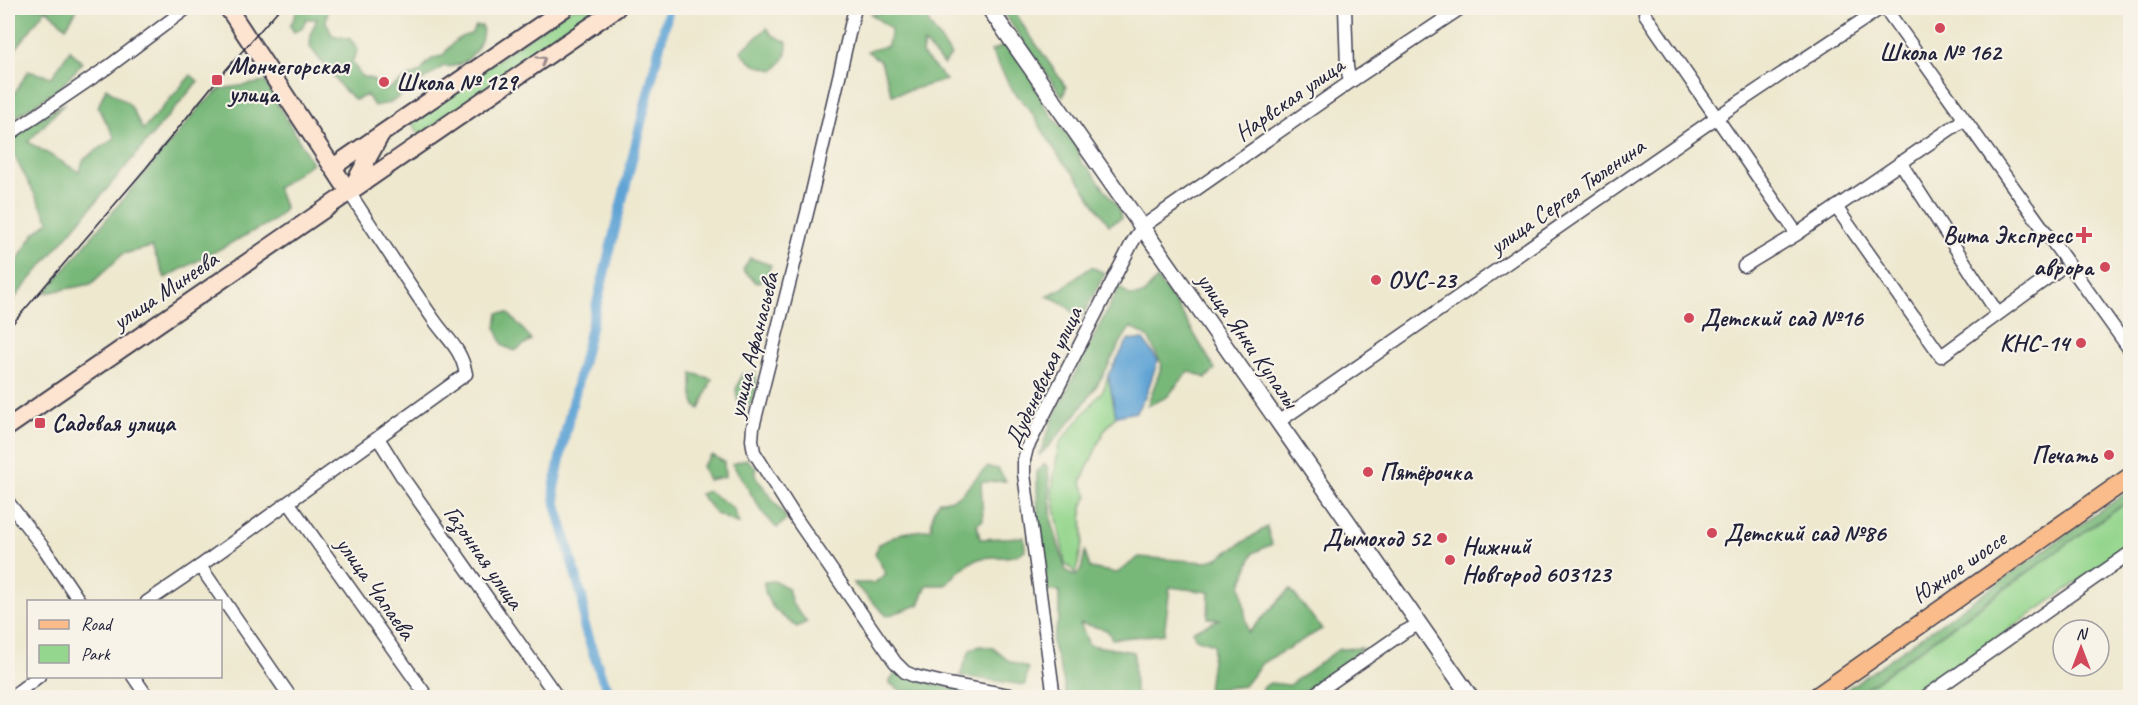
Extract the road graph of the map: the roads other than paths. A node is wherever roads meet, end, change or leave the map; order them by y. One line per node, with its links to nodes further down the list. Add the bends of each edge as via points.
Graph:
1 (187, 8): 14 (street)
2 (228, 8): 18 (main road)
3 (565, 8): 15 (main road)
4 (617, 8): 16 (main road, улица Минеева, one-way to 4)
5 (855, 8): 45 (street, улица Афанасьева, via 753,427 754,452 811,541 905,672)
6 (989, 8): 21 (street, улица Янки Купалы)
7 (1345, 8): 11 (street)
8 (1461, 8): 11 (street, Нарвская улица)
9 (1883, 8): 12 (street, улица Сергея Тюленина); 13 (street)
10 (1645, 14): 12 (street)
11 (1350, 82): 21 (street, Нарвская улица)
12 (1717, 117): 22 (street); 27 (street, улица Сергея Тюленина)
13 (1963, 117): 17 (street); 26 (street)
14 (8, 135)
15 (376, 142): 16 (main road, via 373,156 377,161 383,164); 18 (main road); 19 (main road)
16 (396, 160): 19 (main road, улица Минеева)
17 (1900, 162): 20 (street); 25 (street)
18 (333, 167): 19 (main road)
19 (349, 192): 28 (main road, улица Минеева); 29 (street, via 435,323 464,360 466,374)
20 (1836, 207): 22 (street); 25 (street, via 1941,356)
21 (1142, 227): 27 (street, улица Янки Купалы); 46 (street, Дуденевская улица, via 1024,460)
22 (1797, 234): 23 (street)
23 (1744, 266)
24 (2057, 271): 25 (street)
25 (1998, 314)
26 (2130, 350)
27 (1278, 422): 37 (street, улица Янки Купалы)
28 (8, 427)
29 (378, 438): 32 (street); 44 (street, Газонная улица)
30 (2130, 477): 49 (main road, Южное шоссе)
31 (8, 502): 35 (street)
32 (289, 503): 34 (street); 43 (street, улица Чапаева)
33 (2130, 553): 50 (street)
34 (200, 566): 36 (street); 42 (street)
35 (80, 600)
36 (150, 600)
37 (1419, 624): 47 (street); 48 (street, улица Янки Купалы)
38 (36, 678): 40 (street)
39 (134, 678): 41 (street)
40 (10, 698)
41 (148, 698)
42 (291, 698)
43 (428, 698)
44 (558, 698)
45 (1026, 698)
46 (1054, 698)
47 (1309, 698)
48 (1471, 698)
49 (1815, 698)
50 (1924, 698)

